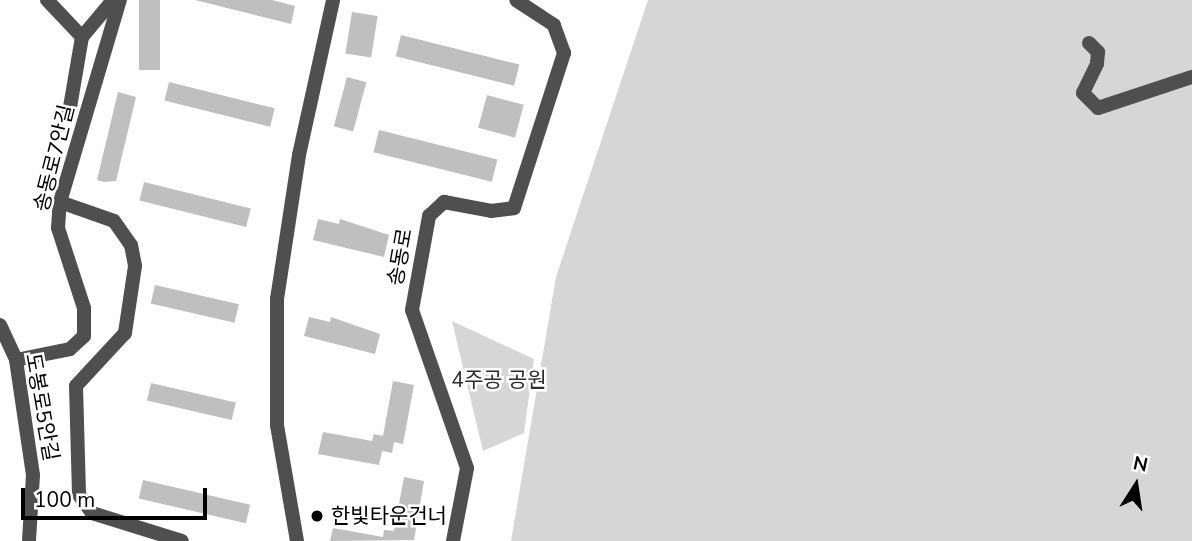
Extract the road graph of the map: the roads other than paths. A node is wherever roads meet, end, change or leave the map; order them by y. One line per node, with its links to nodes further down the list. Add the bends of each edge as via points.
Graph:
1 (47, 0): 6 (street)
2 (113, 0): 6 (street)
3 (120, 0): 10 (street, 송동로7안길)
4 (333, 0): 15 (street, via 299,155 277,299 277,425)
5 (516, 0): 16 (street, 송동로, via 554,25 564,53 514,208 491,211 444,202 429,216 412,310 467,468)
6 (82, 37): 9 (street)
7 (1089, 43): 8 (street, via 1098,52 1097,64 1083,93 1098,108)
8 (1192, 77)
9 (69, 113)
10 (60, 202): 12 (street, 송동로7안길, via 58,228 84,308 84,335 70,349); 14 (street, via 114,221 131,245 135,266 125,333 76,386 79,495 92,513)
11 (0, 325): 12 (street, 도봉로5안길)
12 (16, 360): 13 (street, 도봉로5안길, via 33,475)
13 (29, 541)
14 (182, 541)
15 (297, 541)
16 (453, 541)

